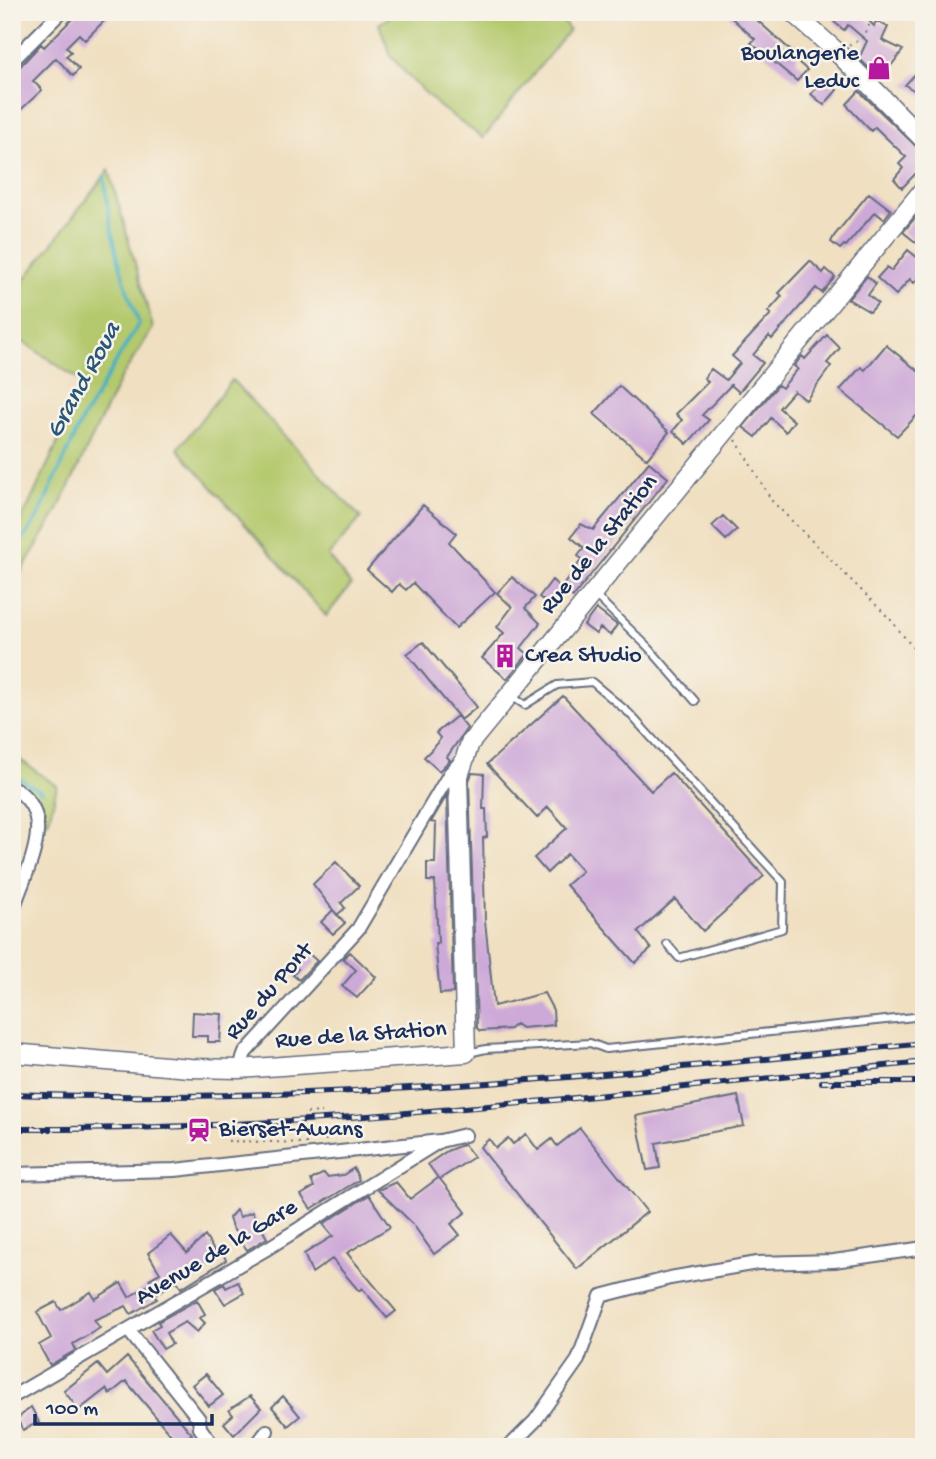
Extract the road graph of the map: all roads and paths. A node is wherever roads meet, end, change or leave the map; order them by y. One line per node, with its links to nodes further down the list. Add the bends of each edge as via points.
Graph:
1 (61, 12): 5 (street)
2 (792, 12): 4 (street)
3 (877, 12): 4 (path, via 861,39)
4 (836, 51): 6 (street)
5 (12, 61)
6 (924, 140)
7 (924, 188): 8 (street, Rue de la Station)
8 (729, 427): 9 (street, Rue de la Station); 10 (path, via 772,501 891,620)
9 (593, 593): 11 (street, Rue de la Station); 12 (lane)
10 (924, 662)
11 (510, 694): 13 (street, Rue de la Station); 16 (lane, via 525,705 557,685 593,682 629,713 783,882 782,929 679,958)
12 (695, 701)
13 (463, 758): 19 (street, Rue de la Station, via 458,779); 20 (street, Rue du Pont, via 358,929 245,1053)
14 (12, 787): 15 (street, via 32,802 40,834)
15 (12, 913)
16 (667, 944)
17 (924, 1016): 19 (lane, via 606,1049 590,1044)
18 (12, 1053): 20 (street, Rue du Pont)
19 (466, 1053): 20 (street, Rue de la Station)
20 (239, 1069)
21 (322, 1112): 22 (path)
22 (307, 1113)
23 (324, 1132): 25 (path)
24 (465, 1135): 27 (street)
25 (325, 1137)
26 (228, 1141): 28 (path)
27 (440, 1141): 29 (street, via 175,1170); 31 (street, Avenue de la Gare)
28 (318, 1144)
29 (12, 1174)
30 (924, 1248): 36 (street, via 834,1261 757,1263 601,1296 578,1360 535,1421)
31 (129, 1331): 32 (street, Avenue de la Gare); 34 (street, via 199,1419)
32 (12, 1397)
33 (267, 1431): 35 (street)
34 (214, 1447)
35 (255, 1447)
36 (509, 1447)

